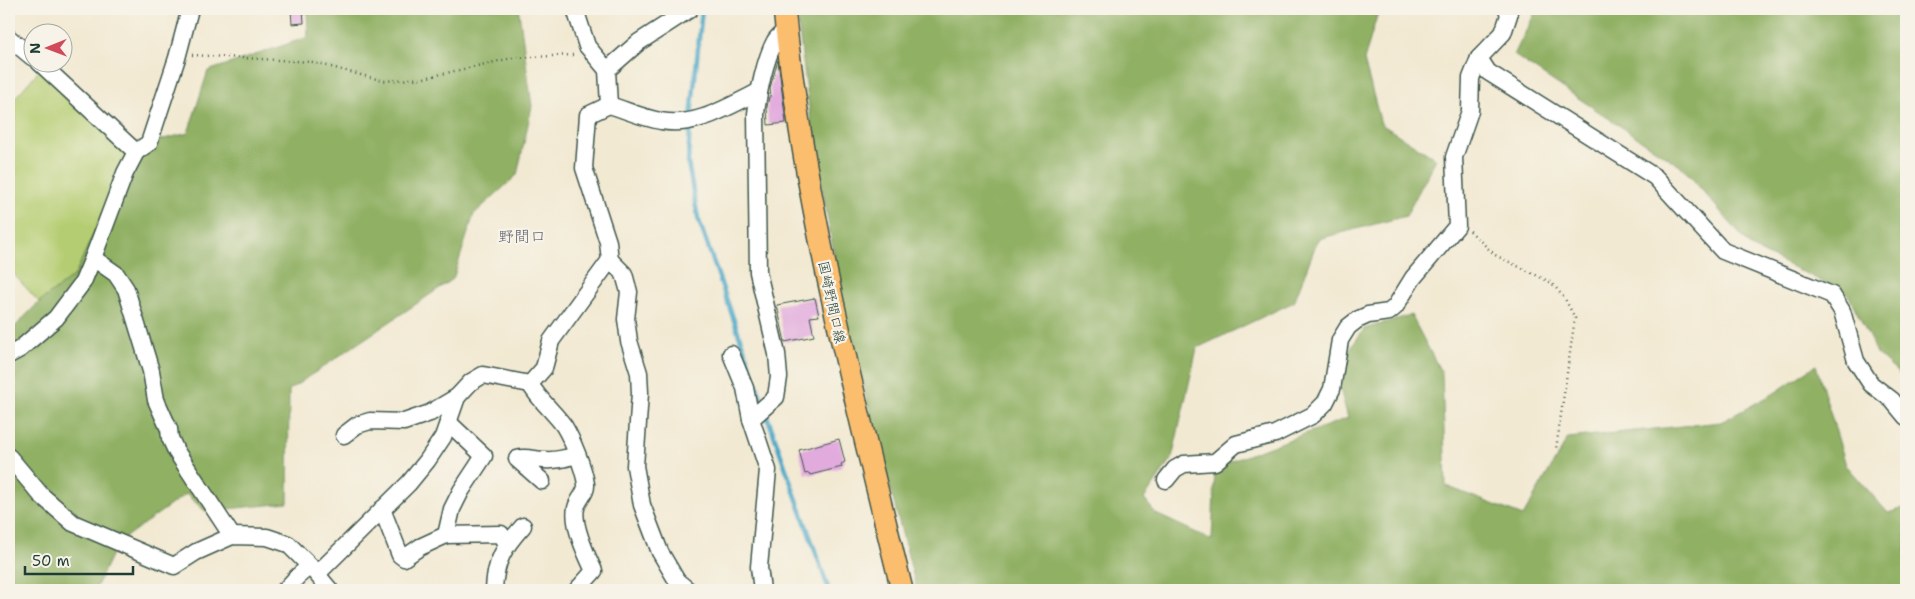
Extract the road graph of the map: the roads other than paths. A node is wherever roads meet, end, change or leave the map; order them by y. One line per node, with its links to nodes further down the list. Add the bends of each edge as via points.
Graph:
1 (190, 9): 13 (street, via 149,143)
2 (575, 9): 9 (street, via 586,46)
3 (690, 9): 9 (street, via 639,42)
4 (1507, 9): 8 (street, via 1509,14 1503,34)
5 (785, 19): 11 (street); 40 (main road, 国崎野間口線, via 812,206 835,319)
6 (9, 38): 7 (street)
7 (22, 49)
8 (1479, 58): 20 (street, via 1488,72 1655,176 1723,251 1832,295 1842,311 1856,361 1871,384 1892,400); 26 (street, via 1471,78 1470,111 1454,157 1457,226 1413,278 1395,307 1389,312 1357,320 1348,327 1340,340 1332,389 1325,403 1313,415 1275,434 1236,444 1215,462 1184,464)
9 (608, 70): 12 (street)
10 (50, 72): 13 (street)
11 (758, 92): 12 (street, via 706,117 678,122 661,122); 21 (street, via 758,272 777,354 779,377 776,397)
12 (609, 105): 15 (street, via 588,115 584,168 608,242)
13 (136, 152): 14 (street, via 124,173)
14 (93, 258): 17 (street, via 82,282 56,318); 31 (street, via 116,274 126,289 151,371 156,400 170,438)
15 (610, 260): 18 (street, via 551,341 544,368); 38 (street, via 624,274 628,292 626,319 629,341 639,373 635,466 642,505 660,552 678,581)
16 (731, 354): 21 (street, via 745,388)
17 (9, 355)
18 (530, 384): 19 (street, via 483,375); 24 (street, via 563,426)
19 (457, 397): 22 (street); 23 (street, via 430,413 404,422 370,421 357,425)
20 (1906, 417)
21 (751, 419): 39 (street, via 768,470 760,568)
22 (448, 422): 28 (street, via 427,461); 30 (street, via 484,456 460,491)
23 (344, 435)
24 (577, 455): 27 (street, via 545,460 516,459); 37 (street, via 586,484 575,510 578,530 594,571)
25 (9, 457): 31 (street, via 41,495 73,524 174,566)
26 (1166, 480)
27 (542, 481)
28 (382, 509): 30 (street, via 404,558); 33 (street)
29 (523, 526): 32 (street)
30 (446, 535): 32 (street, via 501,534)
31 (232, 536): 33 (street, via 268,537 288,544)
32 (507, 544): 36 (street, via 499,557)
33 (314, 570): 34 (street, via 298,576); 35 (street)
34 (285, 590)
35 (330, 590)
36 (494, 590)
37 (577, 590)
38 (688, 590)
39 (762, 590)
40 (902, 590)

